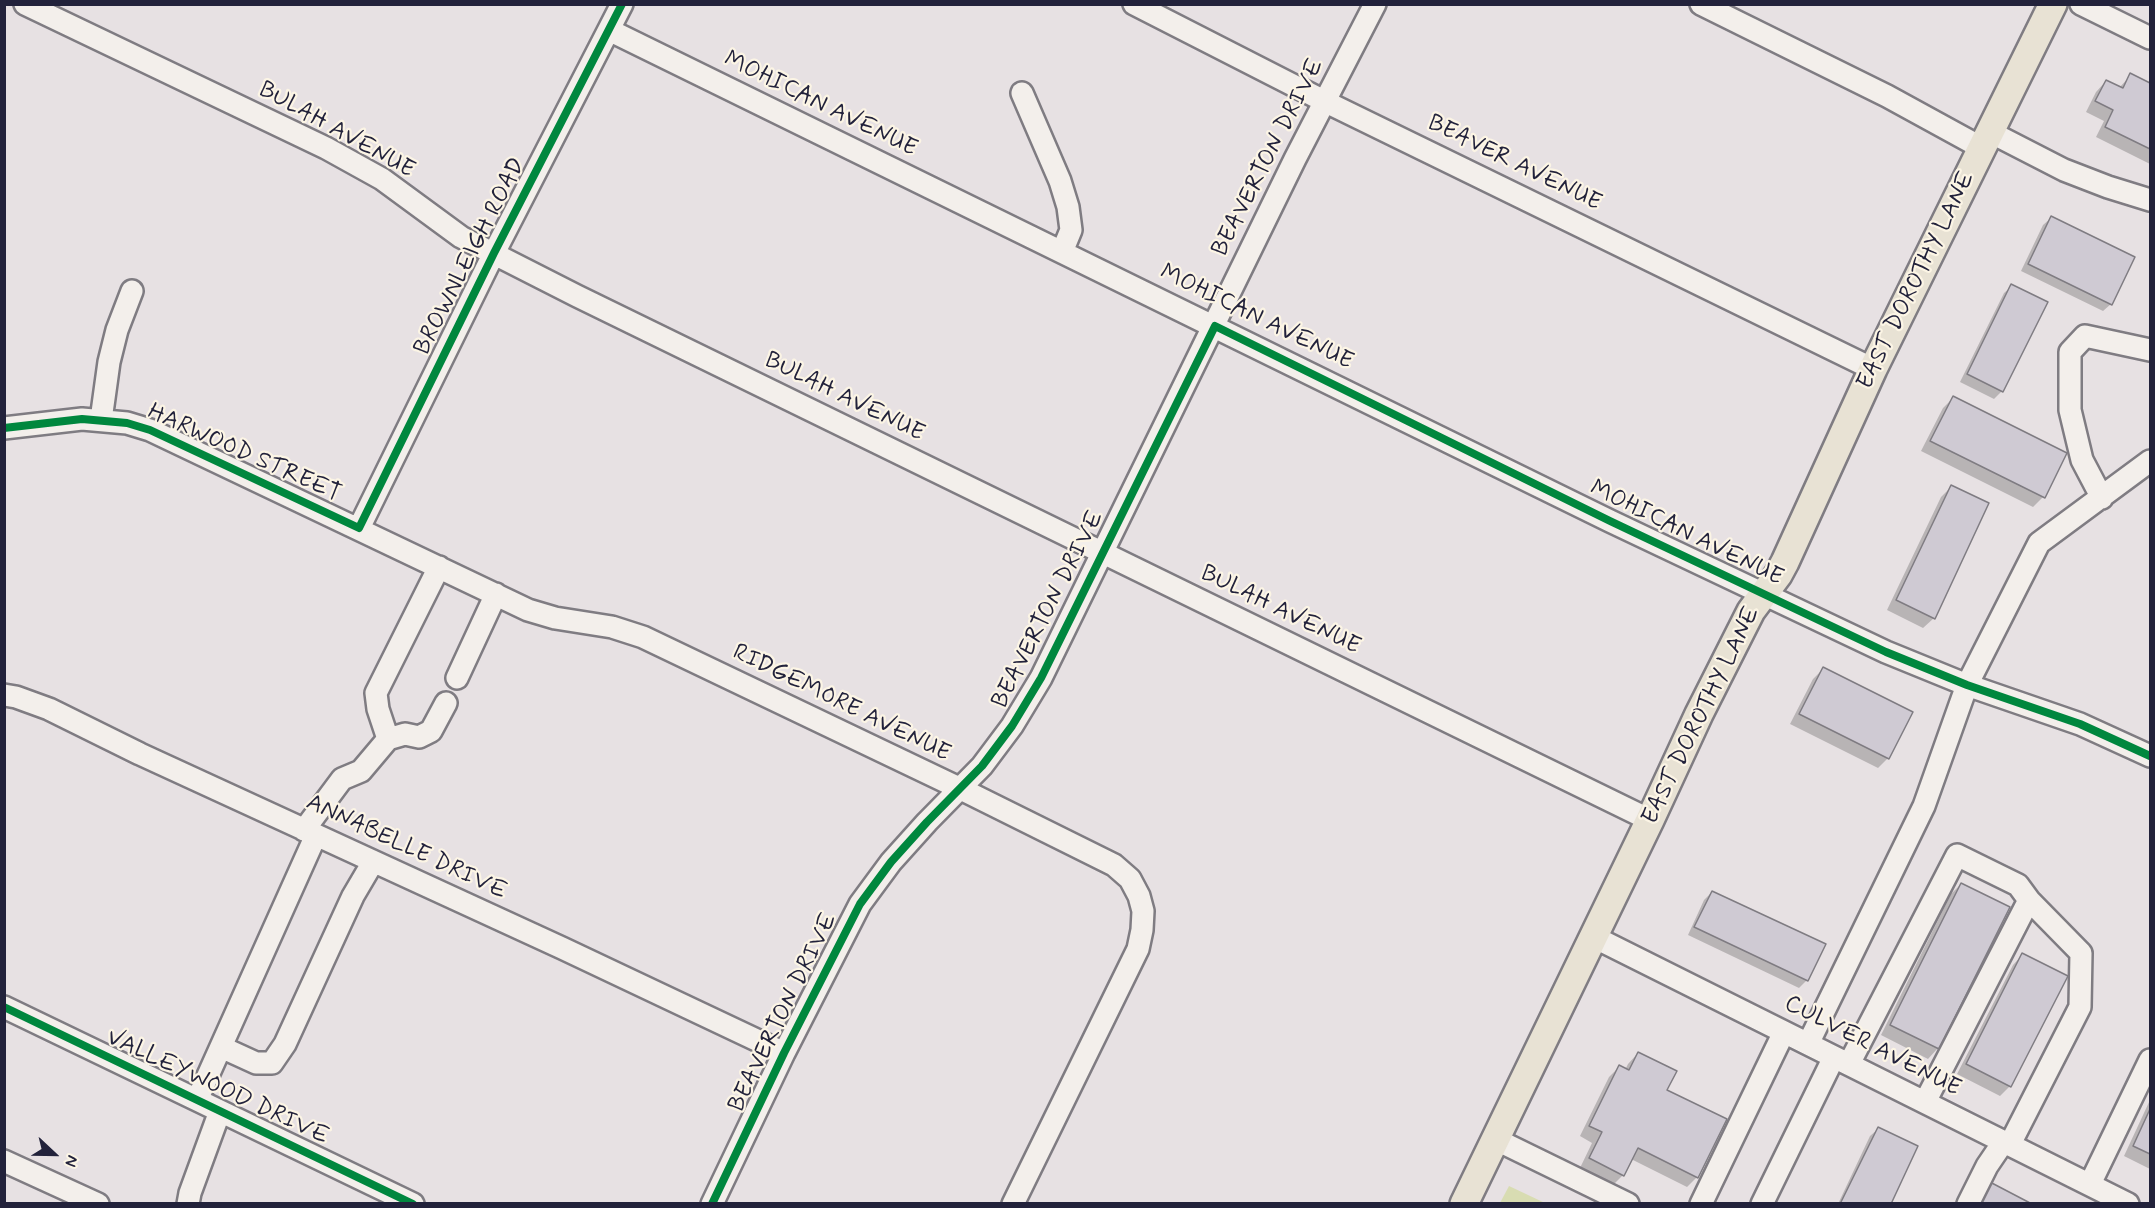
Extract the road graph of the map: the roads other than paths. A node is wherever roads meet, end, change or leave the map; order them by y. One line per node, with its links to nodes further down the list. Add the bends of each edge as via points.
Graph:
1 (25, 4): 15 (street, BULAH AVENUE, via 326,148 382,179 461,237)
2 (622, 4): 8 (street, BROWNLEIGH ROAD)
3 (1134, 4): 11 (street, BEAVER AVENUE)
4 (1375, 4): 11 (street, BEAVERTON DRIVE)
5 (1701, 4): 12 (street)
6 (2053, 4): 12 (main road, EAST DOROTHY LANE)
7 (2081, 4): 9 (street)
8 (609, 30): 14 (street, MOHICAN AVENUE); 15 (street, BROWNLEIGH ROAD)
9 (2151, 38)
10 (1022, 93): 14 (street, via 1068,207 1071,230)
11 (1326, 102): 17 (street, BEAVERTON DRIVE); 19 (street, BEAVER AVENUE)
12 (1986, 140): 13 (street); 19 (main road, EAST DOROTHY LANE)
13 (2151, 200)
14 (1062, 252): 17 (street, MOHICAN AVENUE)
15 (494, 253): 24 (street, BROWNLEIGH ROAD); 25 (street, BULAH AVENUE)
16 (132, 291): 20 (street, via 109,362)
17 (1215, 326): 25 (street, BEAVERTON DRIVE); 28 (street, MOHICAN AVENUE)
18 (2151, 350): 23 (street, via 2085,336 2070,352 2070,410 2082,460)
19 (1873, 369): 28 (main road, EAST DOROTHY LANE, via 1785,562)
20 (101, 420): 21 (street, HARWOOD STREET); 24 (street, HARWOOD STREET, via 150,430)
21 (4, 428)
22 (2151, 460): 23 (street)
23 (2102, 498): 30 (street, via 2039,543)
24 (359, 528): 26 (street, RIDGEMORE AVENUE)
25 (1103, 554): 35 (street, BEAVERTON DRIVE, via 1041,678 1012,726); 36 (street, BULAH AVENUE)
26 (439, 567): 27 (street, RIDGEMORE AVENUE); 33 (street, via 376,693)
27 (496, 594): 29 (street); 35 (street, RIDGEMORE AVENUE, via 555,618 612,627 643,637)
28 (1764, 594): 30 (street, MOHICAN AVENUE, via 1886,652); 36 (main road, EAST DOROTHY LANE, via 1751,611 1699,714)
29 (457, 678)
30 (1968, 685): 34 (street, MOHICAN AVENUE, via 2080,724); 43 (street, via 1924,806)
31 (4, 695): 37 (street, ANNABELLE DRIVE, via 49,709)
32 (446, 703): 33 (street, via 431,731 419,737 405,734)
33 (388, 739): 37 (street, via 361,771 342,779)
34 (2151, 756)
35 (961, 789): 45 (street, BEAVERTON DRIVE, via 912,838 860,904); 60 (street, RIDGEMORE AVENUE, via 1114,865 1130,879 1143,911 1138,949)
36 (1650, 820): 40 (main road, EAST DOROTHY LANE)
37 (310, 833): 38 (street, ANNABELLE DRIVE); 44 (street)
38 (374, 862): 44 (street, via 353,896 273,1063 256,1063); 45 (street, ANNABELLE DRIVE)
39 (2029, 900): 47 (street, via 2018,885 1957,855); 49 (street); 52 (street, via 2081,953 2080,1007)
40 (1592, 936): 42 (street, CULVER AVENUE); 51 (main road, EAST DOROTHY LANE)
41 (4, 1007): 48 (street, VALLEYWOOD DRIVE)
42 (1784, 1032): 43 (street, CULVER AVENUE); 63 (street)
43 (1808, 1044): 47 (street, CULVER AVENUE)
44 (221, 1047): 48 (street)
45 (784, 1053): 59 (street, BEAVERTON DRIVE)
46 (2151, 1060): 54 (street)
47 (1842, 1061): 49 (street, CULVER AVENUE); 64 (street)
48 (197, 1100): 50 (street, VALLEYWOOD DRIVE)
49 (1925, 1102): 52 (street, CULVER AVENUE)
50 (220, 1112): 55 (street, VALLEYWOOD DRIVE); 57 (street)
51 (1495, 1139): 61 (main road, EAST DOROTHY LANE); 62 (street)
52 (2007, 1143): 54 (street, CULVER AVENUE); 65 (street, via 1987,1166)
53 (4, 1161): 56 (street)
54 (2090, 1184): 66 (street, CULVER AVENUE)
55 (379, 1196): 58 (street, VALLEYWOOD DRIVE)
56 (98, 1203)
57 (188, 1203)
58 (413, 1203)
59 (712, 1203)
60 (1013, 1203)
61 (1464, 1203)
62 (1628, 1203)
63 (1701, 1203)
64 (1762, 1203)
65 (1968, 1203)
66 (2128, 1203)

